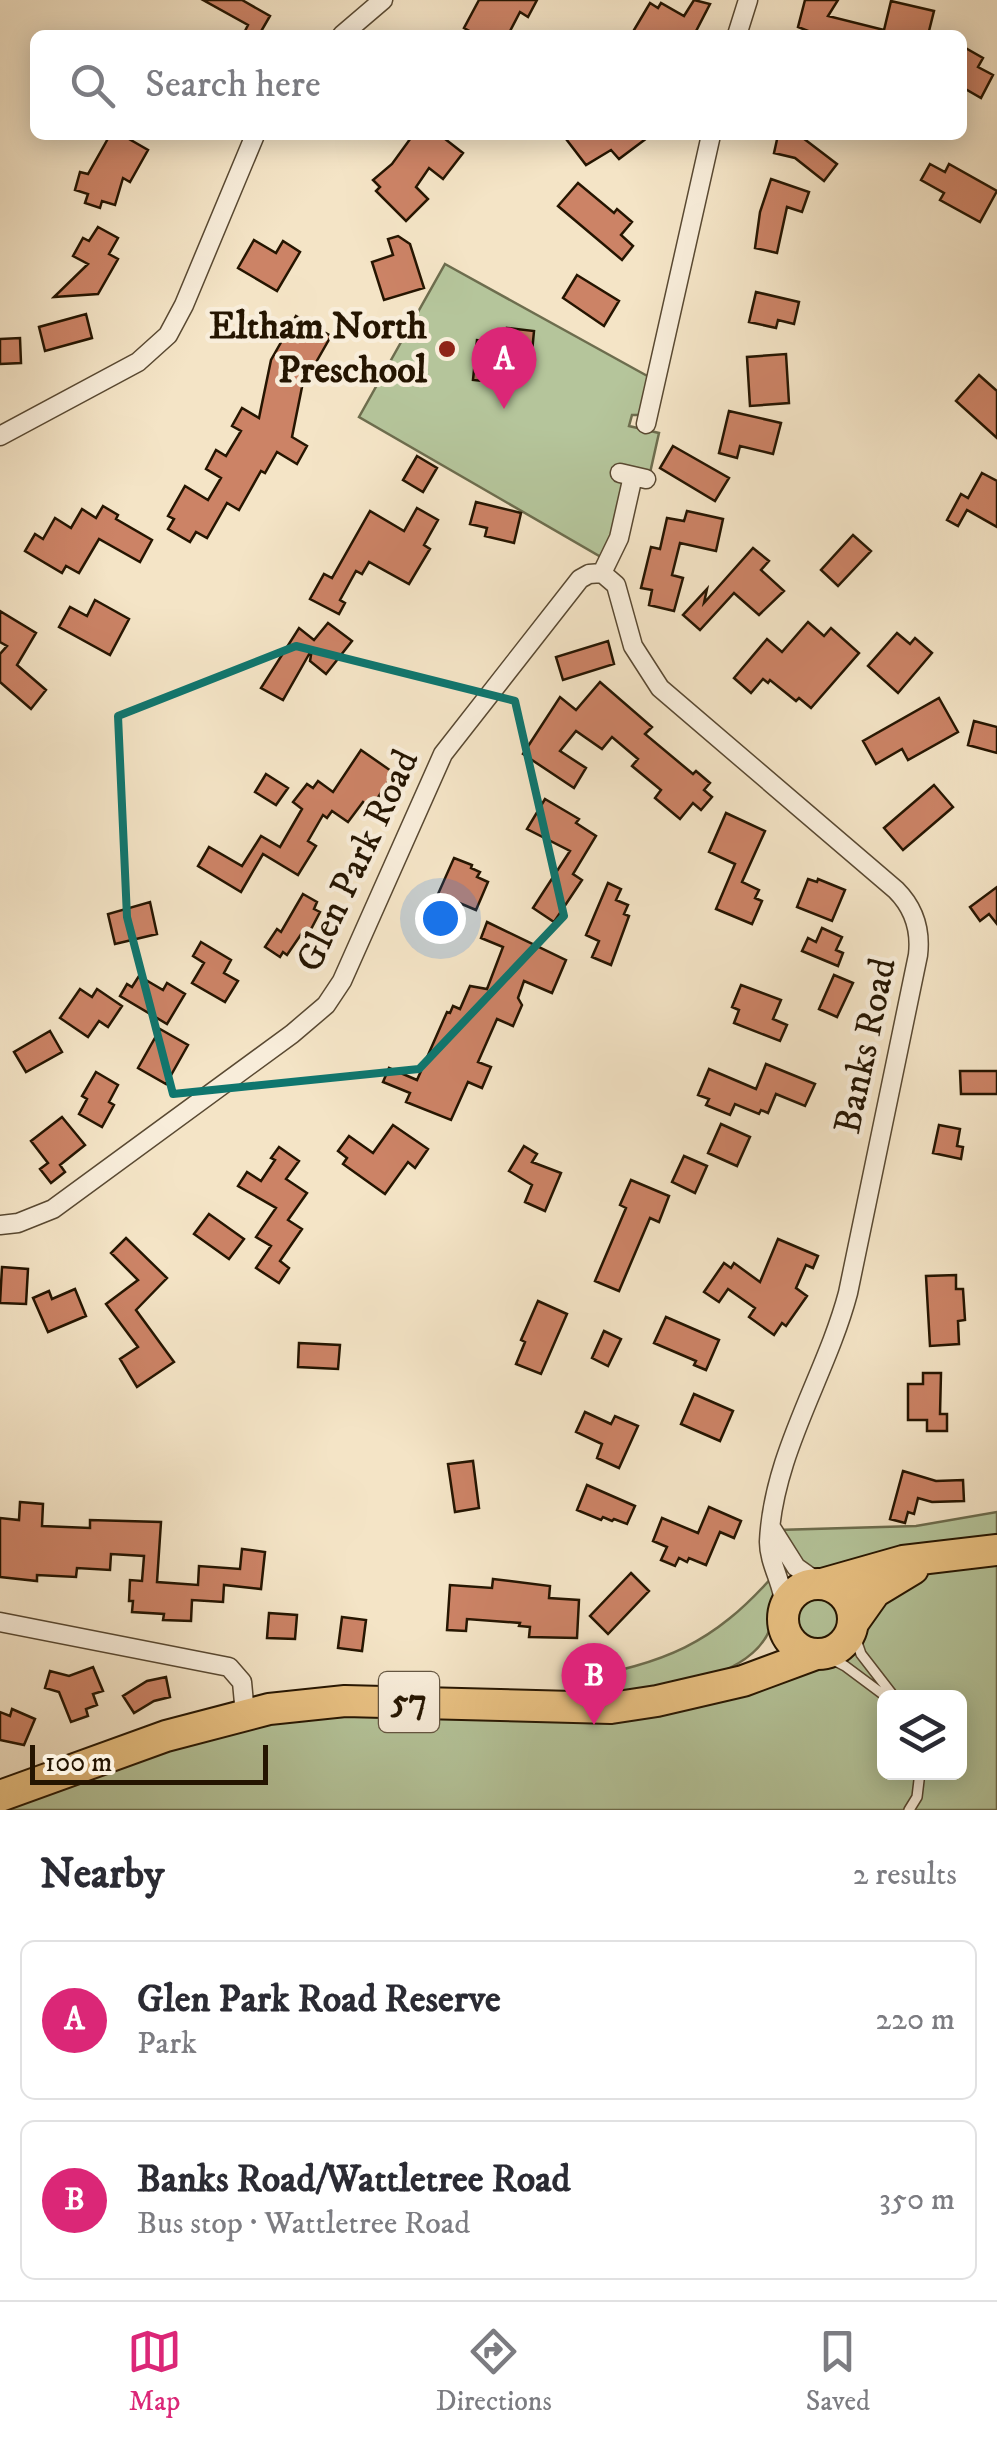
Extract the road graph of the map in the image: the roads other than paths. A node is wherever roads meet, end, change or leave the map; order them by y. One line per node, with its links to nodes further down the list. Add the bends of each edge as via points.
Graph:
1 (383, 0): 3 (street)
2 (748, 0): 4 (street)
3 (348, 30)
4 (739, 30)
5 (253, 140): 8 (street, via 168,335 138,362)
6 (711, 140): 7 (street)
7 (646, 424)
8 (0, 436)
9 (633, 476): 10 (street, via 619,538)
10 (602, 573): 11 (street, Glen Park Road, via 580,579 449,744 326,1005 53,1209); 12 (street, Banks Road, via 616,585 633,646 660,688 896,890 919,936 848,1293 788,1453)
11 (0, 1226)
12 (772, 1529): 15 (street, via 796,1567); 16 (street, Banks Road)
13 (997, 1550): 14 (main road, 57)
14 (929, 1560): 15 (main road, 57); 18 (main road, 57, via 884,1584)
15 (821, 1584): 16 (main road, 57, via 798,1590); 18 (main road, via 845,1597)
16 (784, 1614): 19 (main road, via 790,1640); 20 (main road, 57, via 762,1652)
17 (0, 1622): 23 (street, via 228,1667 242,1682)
18 (852, 1625): 19 (main road, 57, via 841,1646); 22 (lane, via 861,1654)
19 (819, 1654): 20 (main road, 57); 21 (lane)
20 (715, 1686): 23 (main road, 57, via 612,1708 344,1701)
21 (880, 1690)
22 (886, 1690)
23 (246, 1714): 25 (main road, 57)
24 (919, 1780): 26 (lane)
25 (0, 1796)
26 (909, 1810)

